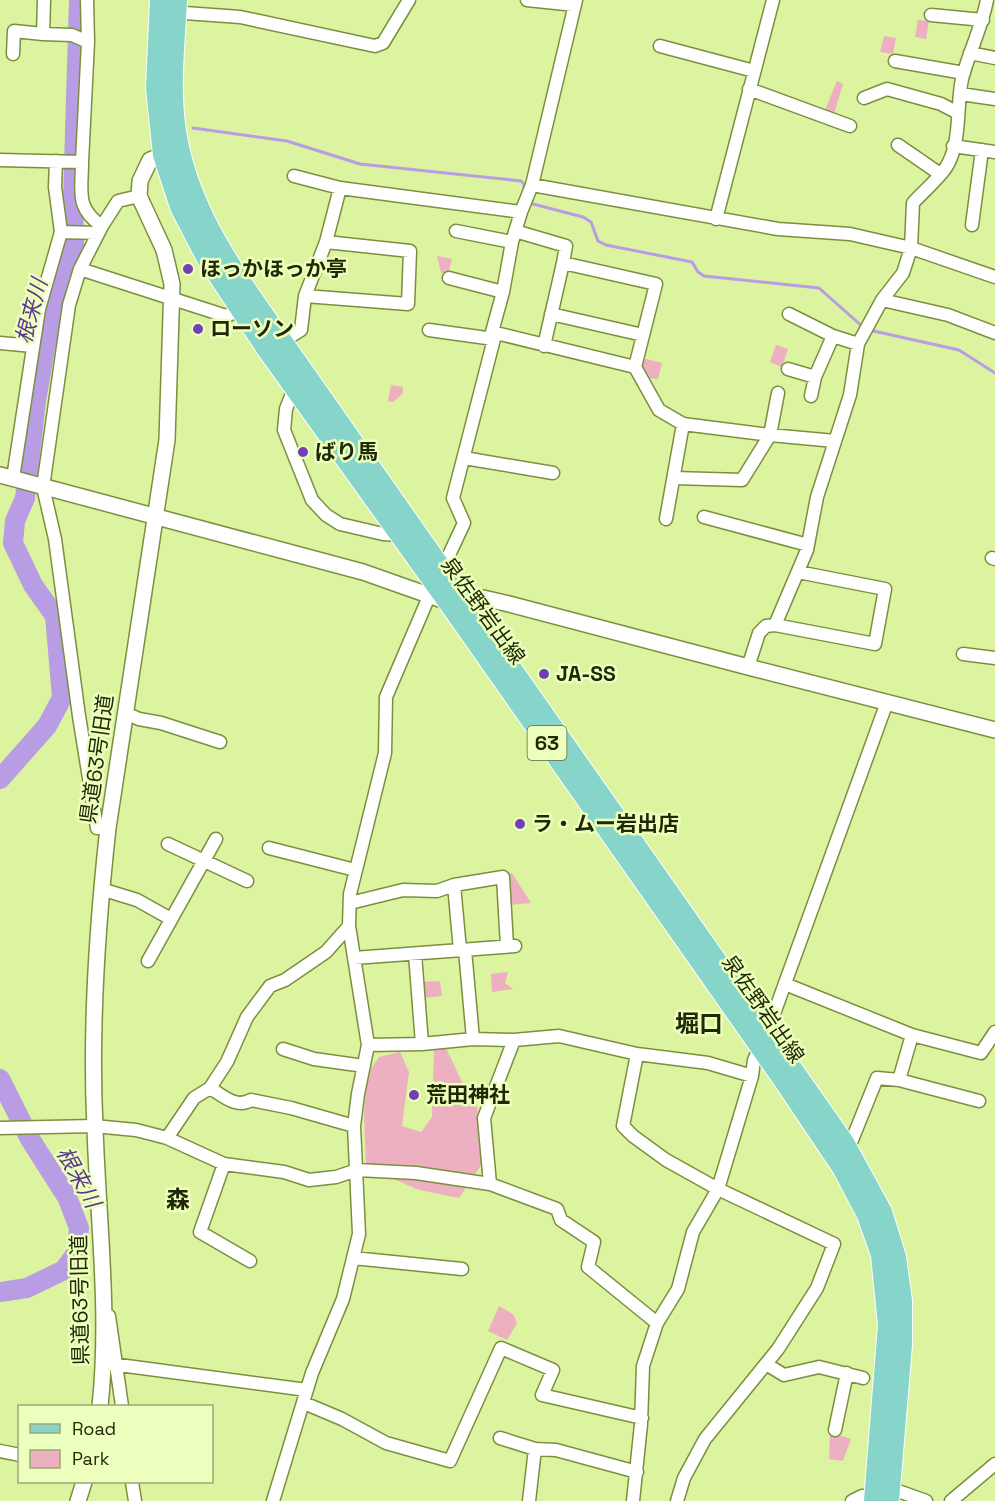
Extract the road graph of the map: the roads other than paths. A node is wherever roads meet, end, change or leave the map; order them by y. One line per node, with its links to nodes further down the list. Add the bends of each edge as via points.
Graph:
1 (44, 0): 11 (street)
2 (87, 0): 12 (street)
3 (409, 0): 8 (street, via 383,43 375,46)
4 (527, 0): 7 (street)
5 (773, 0): 18 (street)
6 (987, 0): 10 (street)
7 (575, 2): 38 (street)
8 (168, 6): 29 (main road, 泉佐野岩出線 / 63, via 156,88)
9 (930, 15): 10 (street)
10 (983, 20): 14 (street)
11 (43, 34): 12 (street, via 72,35); 15 (street, via 14,32)
12 (88, 42): 33 (street)
13 (660, 46): 18 (street)
14 (970, 53): 16 (street); 19 (street)
15 (13, 54)
16 (995, 58)
17 (895, 61): 19 (street)
18 (754, 71): 20 (street)
19 (964, 73): 21 (street)
20 (749, 89): 25 (street); 39 (street)
21 (961, 94): 23 (street); 24 (street)
22 (864, 98): 24 (street, via 887,89 941,104)
23 (995, 99)
24 (958, 113): 27 (street)
25 (849, 126)
26 (898, 145): 34 (street)
27 (953, 146): 28 (street); 34 (street)
28 (982, 150): 30 (street); 40 (street)
29 (172, 152): 37 (street, via 150,160 140,180); 55 (main road, 泉佐野岩出線 / 63, via 180,207); 66 (main road, 泉佐野岩出線 / 63, via 185,169 204,218)
30 (995, 152)
31 (0, 160): 32 (street)
32 (56, 161): 33 (street); 43 (street, via 55,187)
33 (82, 162): 41 (street, via 82,206)
34 (940, 174): 46 (street, via 913,202)
35 (294, 176): 36 (street)
36 (340, 188): 38 (street); 45 (street)
37 (138, 196): 41 (street, via 118,201); 53 (street, 県道63号旧道, via 164,250 172,284)
38 (526, 200): 39 (street); 44 (street)
39 (716, 219): 46 (street, via 778,230 850,234)
40 (972, 225)
41 (95, 231): 43 (street); 48 (street)
42 (456, 231): 44 (street)
43 (63, 232): 65 (street, via 39,309)
44 (514, 236): 47 (street, via 566,246); 51 (street)
45 (326, 242): 52 (street); 52 (street, via 410,251 408,304)
46 (911, 248): 49 (street); 54 (street, via 903,273)
47 (563, 262): 56 (street); 61 (street, via 656,284)
48 (80, 269): 53 (street); 81 (street, via 69,305)
49 (995, 277)
50 (449, 278): 51 (street)
51 (503, 292): 60 (street)
52 (305, 296): 66 (street, via 301,330)
53 (171, 298): 55 (street, via 226,316); 82 (street, 県道63号旧道, via 167,441)
54 (882, 300): 59 (street, via 948,315); 62 (street)
55 (240, 310): 66 (main road, 泉佐野岩出線 / 63)
56 (551, 314): 61 (street); 67 (street)
57 (789, 315): 63 (street)
58 (429, 330): 60 (street)
59 (995, 333)
60 (493, 335): 67 (street); 77 (street)
61 (644, 335): 68 (street)
62 (863, 335): 63 (street); 76 (street)
63 (833, 336): 70 (street)
64 (0, 343): 65 (street)
65 (33, 346): 79 (street)
66 (275, 346): 71 (main road, 泉佐野岩出線 / 63); 88 (main road, 泉佐野岩出線 / 63)
67 (544, 346): 68 (street)
68 (636, 367): 74 (street, via 659,410)
69 (788, 369): 70 (street)
70 (815, 377): 73 (street)
71 (295, 386): 85 (main road, 泉佐野岩出線 / 63); 85 (street, via 286,409 284,430 312,500 340,524)
72 (778, 393): 75 (street)
73 (811, 396)
74 (683, 424): 75 (street); 80 (street)
75 (770, 435): 76 (street); 80 (street, via 742,480)
76 (835, 441): 86 (street, via 817,497)
77 (464, 458): 78 (street); 88 (street, via 453,498 464,523)
78 (553, 473)
79 (10, 478): 81 (street)
80 (674, 478): 84 (street)
81 (40, 486): 82 (street); 97 (street, via 55,539 97,828)
82 (156, 517): 88 (street); 94 (street, 県道63号旧道)
83 (704, 517): 86 (street)
84 (666, 519)
85 (400, 535): 88 (main road, 泉佐野岩出線 / 63)
86 (808, 544): 87 (street)
87 (798, 572): 89 (street); 89 (street, via 885,590 875,644)
88 (444, 590): 92 (street); 102 (street, via 386,696 385,753); 118 (main road, 泉佐野岩出線 / 63)
89 (775, 624): 92 (street, via 759,633)
90 (963, 654): 91 (street)
91 (995, 658)
92 (748, 667): 93 (street)
93 (887, 702): 95 (street); 113 (street)
94 (125, 712): 96 (street); 97 (street, 県道63号旧道)
95 (995, 730)
96 (220, 742)
97 (108, 828): 105 (street, 県道63号旧道)
98 (216, 838): 101 (street)
99 (168, 844): 101 (street)
100 (269, 848): 102 (street)
101 (203, 860): 103 (street); 107 (street)
102 (355, 870): 106 (street)
103 (247, 881)
104 (454, 885): 106 (street, via 437,891 404,890); 109 (street); 109 (street, via 503,877 511,946)
105 (101, 890): 107 (street, via 137,900); 128 (street, 県道63号旧道)
106 (350, 903): 108 (street)
107 (171, 919): 112 (street)
108 (349, 926): 111 (street); 126 (street, via 326,952 270,986 247,1017 227,1062)
109 (462, 950): 110 (street); 116 (street)
110 (415, 954): 111 (street); 119 (street)
111 (354, 958): 120 (street)
112 (148, 961)
113 (784, 984): 115 (street); 118 (street)
114 (995, 1032): 115 (street, via 981,1053)
115 (912, 1035): 125 (street)
116 (474, 1039): 117 (street); 119 (street)
117 (514, 1041): 122 (street, via 559,1036); 135 (street, via 484,1118)
118 (764, 1041): 124 (street, via 754,1060); 132 (main road, 泉佐野岩出線 / 63); 159 (main road, 泉佐野岩出線 / 63, via 843,1169 867,1215 881,1255 888,1325)
119 (422, 1044): 120 (street)
120 (368, 1045): 123 (street)
121 (283, 1049): 123 (street, via 314,1059)
122 (637, 1054): 124 (street, via 708,1063); 136 (street, via 623,1126 666,1160)
123 (364, 1066): 129 (street)
124 (752, 1076): 136 (street)
125 (899, 1080): 127 (street); 132 (street, via 877,1078 852,1140)
126 (210, 1088): 129 (street, via 234,1103 250,1100); 131 (street, via 194,1098)
127 (980, 1101)
128 (94, 1126): 130 (street); 131 (street); 141 (street, 県道63号旧道)
129 (354, 1126): 134 (street)
130 (0, 1128)
131 (167, 1138): 133 (street)
132 (845, 1144): 159 (main road, 泉佐野岩出線 / 63, via 882,1212 896,1257 902,1301 902,1345)
133 (224, 1164): 134 (street, via 284,1172 309,1180); 138 (street, via 200,1232)
134 (357, 1170): 135 (street, via 416,1173); 137 (street, via 359,1234)
135 (490, 1184): 140 (street, via 556,1209 561,1220 594,1242 588,1267)
136 (718, 1189): 140 (street, via 693,1232 678,1289); 142 (street, via 834,1244 817,1288)
137 (353, 1258): 139 (street); 145 (street, via 343,1299)
138 (250, 1261)
139 (462, 1269)
140 (657, 1323): 149 (street, via 644,1366)
141 (110, 1364): 145 (street); 147 (street, 県道63号旧道); 148 (street)
142 (766, 1364): 143 (street, via 784,1375 819,1366); 165 (street, via 705,1439 684,1478)
143 (847, 1373): 144 (street); 150 (street)
144 (863, 1378)
145 (307, 1390): 146 (street)
146 (304, 1403): 149 (street, via 386,1443 450,1461 501,1348 553,1370 542,1395); 162 (street)
147 (100, 1405)
148 (121, 1405)
149 (642, 1418): 156 (street)
150 (835, 1430)
151 (500, 1438): 152 (street)
152 (535, 1449): 156 (street, via 556,1450); 163 (street)
153 (0, 1451): 154 (street)
154 (18, 1455)
155 (995, 1464): 168 (street)
156 (637, 1472): 164 (street)
157 (84, 1483): 160 (street)
158 (132, 1483): 161 (street)
159 (882, 1497): 166 (street, via 862,1496); 167 (street, via 898,1491)
160 (78, 1501)
161 (135, 1501)
162 (273, 1501)
163 (529, 1501)
164 (633, 1501)
165 (677, 1501)
166 (852, 1501)
167 (926, 1501)
168 (951, 1501)

